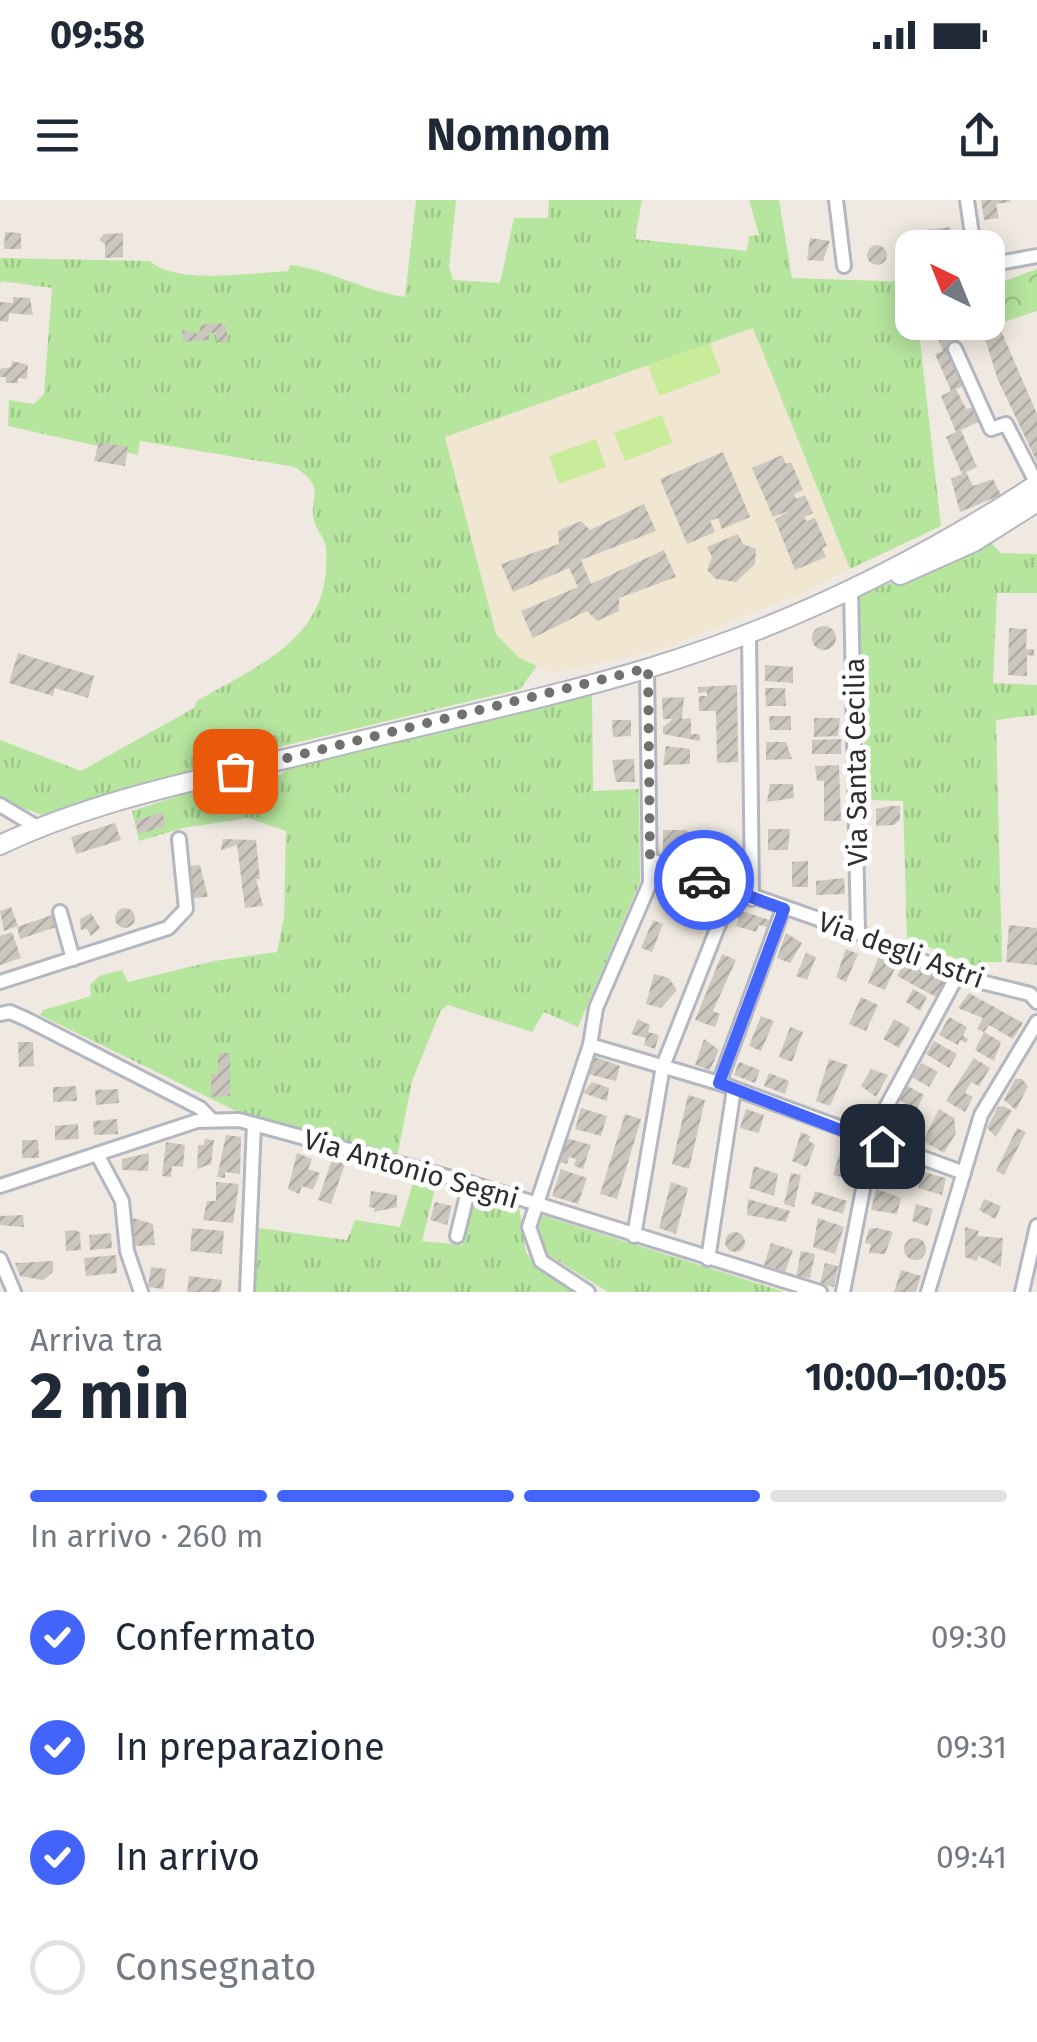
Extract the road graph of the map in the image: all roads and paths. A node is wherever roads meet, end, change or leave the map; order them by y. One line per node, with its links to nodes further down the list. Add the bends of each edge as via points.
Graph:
1 (836, 200): 6 (street)
2 (967, 200): 3 (street)
3 (971, 230)
4 (1037, 256): 5 (street)
5 (1005, 262)
6 (844, 266)
7 (955, 349): 8 (street, via 991,429 1006,424)
8 (1037, 484): 10 (street)
9 (1037, 502): 10 (street, via 974,542 898,576)
10 (874, 578): 11 (street)
11 (851, 590): 12 (street); 23 (street, Via Santa Cecilia)
12 (749, 633): 13 (street); 20 (street)
13 (648, 668): 15 (street, via 168,786); 18 (street)
14 (0, 805): 15 (street)
15 (38, 827): 17 (street)
16 (179, 839): 24 (street, via 186,898 180,917 168,928)
17 (0, 845)
18 (650, 860): 19 (street, Via degli Astri); 30 (street, via 650,883 596,1008)
19 (732, 891): 20 (street, Via degli Astri); 31 (street)
20 (752, 898): 21 (street, Via degli Astri)
21 (784, 909): 23 (street, Via degli Astri); 32 (street)
22 (60, 912): 24 (street)
23 (858, 934): 25 (street, Via degli Astri)
24 (73, 960): 26 (street)
25 (957, 976): 27 (street, Via degli Astri, via 1007,986); 36 (street)
26 (0, 982)
27 (1037, 1002)
28 (0, 1014): 34 (street, via 26,1019)
29 (1037, 1022): 38 (street, via 981,1115)
30 (590, 1045): 31 (street); 41 (street)
31 (664, 1066): 32 (street); 44 (street)
32 (719, 1083): 33 (street)
33 (734, 1089): 36 (street); 45 (street)
34 (211, 1119): 35 (street, Via Antonio Segni); 37 (street, Via Antonio Segni)
35 (254, 1124): 39 (street, Via Antonio Segni); 50 (street)
36 (872, 1138): 38 (street); 53 (street)
37 (97, 1154): 40 (street, Via Antonio Segni); 49 (street, via 122,1201 127,1251)
38 (964, 1172): 54 (street)
39 (470, 1182): 41 (street, Via Antonio Segni); 43 (street)
40 (0, 1186)
41 (534, 1205): 44 (street, Via Antonio Segni); 51 (street, via 528,1227 541,1261)
42 (1037, 1226): 55 (street)
43 (457, 1236)
44 (634, 1236): 45 (street, Via Antonio Segni)
45 (708, 1259): 47 (street, Via Antonio Segni)
46 (1, 1262): 48 (street)
47 (790, 1288): 52 (street, Via Antonio Segni)
48 (14, 1292)
49 (141, 1292)
50 (247, 1292)
51 (588, 1292)
52 (820, 1292)
53 (842, 1292)
54 (928, 1292)
55 (1022, 1292)

